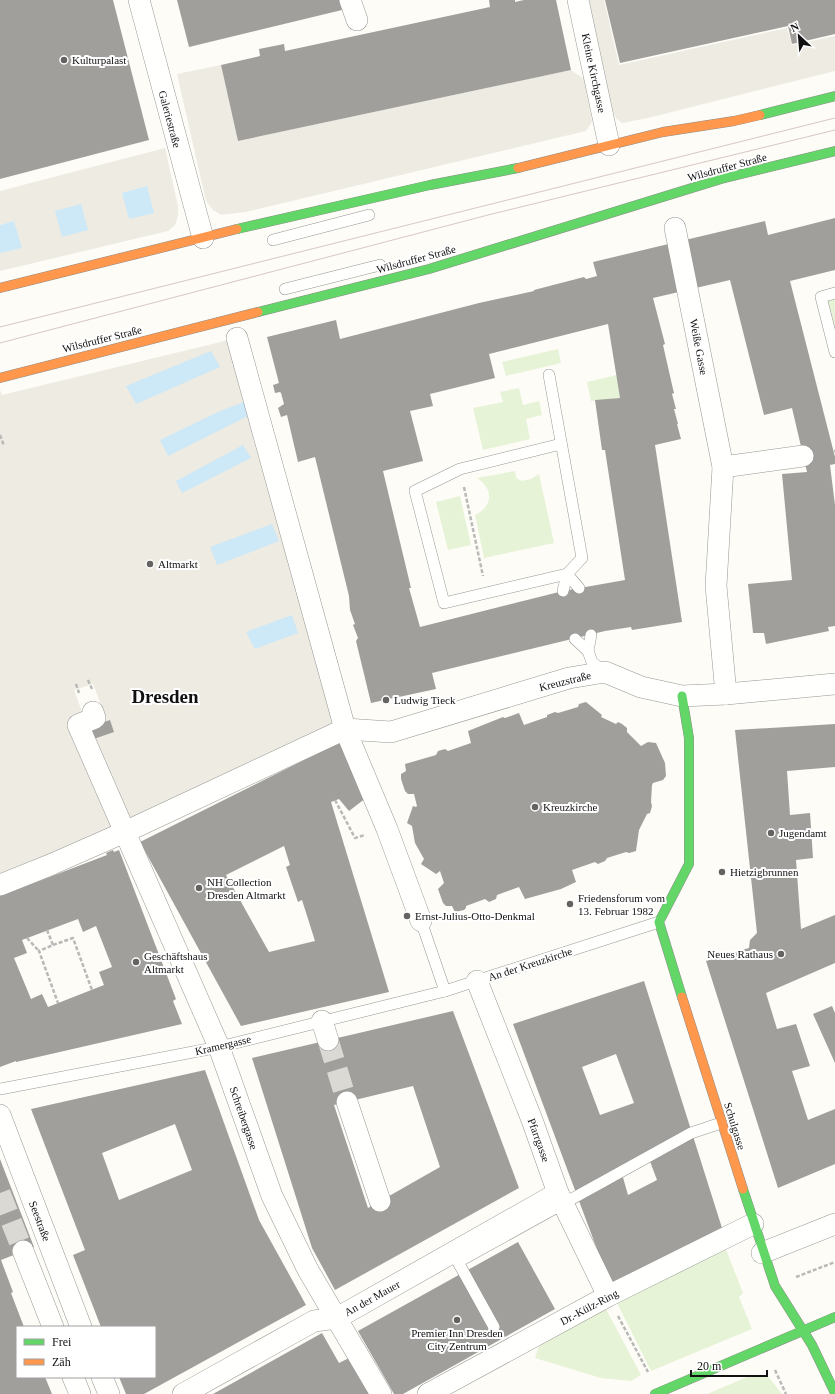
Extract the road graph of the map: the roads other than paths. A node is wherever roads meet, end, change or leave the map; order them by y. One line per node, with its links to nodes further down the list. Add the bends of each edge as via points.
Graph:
1 (139, 0): 10 (street, Galeriestraße)
2 (350, 0): 4 (street)
3 (578, 0): 6 (street, Kleine Kirchgasse)
4 (357, 20)
5 (835, 96): 6 (street, via 734,121 663,132)
6 (609, 145): 10 (street, via 502,172 430,185)
7 (835, 151): 19 (street, Wilsdruffer Straße, via 721,180 429,269)
8 (369, 215): 11 (lane)
9 (675, 228): 22 (street, Weiße Gasse)
10 (203, 238): 13 (street)
11 (273, 240)
12 (380, 265): 14 (lane)
13 (0, 288)
14 (285, 289)
15 (835, 293): 17 (lane, via 821,297)
16 (237, 338): 34 (street)
17 (835, 352)
18 (549, 374): 20 (lane)
19 (0, 378)
20 (561, 444): 23 (lane, via 582,558); 23 (lane, via 460,469 415,491 444,603)
21 (803, 456): 22 (street)
22 (723, 467): 31 (street, Weiße Gasse, via 716,586)
23 (567, 574): 24 (lane); 25 (lane)
24 (579, 588)
25 (563, 591)
26 (591, 635): 28 (lane)
27 (575, 639): 28 (lane)
28 (588, 651): 29 (lane, via 592,662)
29 (605, 672): 32 (street, Kreuzstraße, via 641,687); 34 (street, Kreuzstraße, via 569,678 391,732)
30 (835, 684): 31 (street, Kreuzstraße)
31 (726, 694): 32 (street, Kreuzstraße)
32 (682, 696): 38 (street, via 689,738 689,864)
33 (92, 710): 35 (street, Schreibergasse, via 95,718 78,725)
34 (345, 729): 35 (street); 37 (street, via 387,829)
35 (125, 832): 36 (street); 41 (street, Schreibergasse)
36 (0, 885)
37 (421, 921): 40 (lane)
38 (659, 922): 39 (lane, An der Kreuzkirche); 45 (street, Schulgasse)
39 (476, 981): 40 (lane, An der Kreuzkirche); 46 (street, Pfarrgasse, via 532,1120)
40 (445, 991): 41 (lane, Kramergasse, via 325,1031)
41 (219, 1047): 42 (lane, Kramergasse); 54 (street, Schreibergasse, via 272,1196 308,1270)
42 (0, 1089)
43 (347, 1102): 47 (street)
44 (0, 1115): 56 (street, Seestraße)
45 (721, 1123): 48 (street, Schulgasse); 57 (lane, via 691,1133 458,1262)
46 (558, 1193): 52 (street, Pfarrgasse); 54 (street, An der Mauer)
47 (380, 1202)
48 (753, 1224): 51 (street, Schulgasse); 52 (street, Dr.-Külz-Ring)
49 (835, 1224): 51 (street)
50 (23, 1251): 55 (street)
51 (762, 1253): 58 (street, Schulgasse, via 774,1286)
52 (608, 1296): 67 (street, Dr.-Külz-Ring)
53 (835, 1317): 58 (street)
54 (337, 1318): 65 (street, An der Mauer, via 314,1322); 66 (street, Schreibergasse)
55 (53, 1326)
56 (81, 1326)
57 (494, 1327)
58 (802, 1331): 61 (street); 62 (street, via 812,1345)
59 (73, 1378): 63 (street)
60 (102, 1378): 64 (street)
61 (657, 1393)
62 (835, 1393)
63 (80, 1394)
64 (109, 1394)
65 (183, 1394)
66 (381, 1394)
67 (428, 1394)

